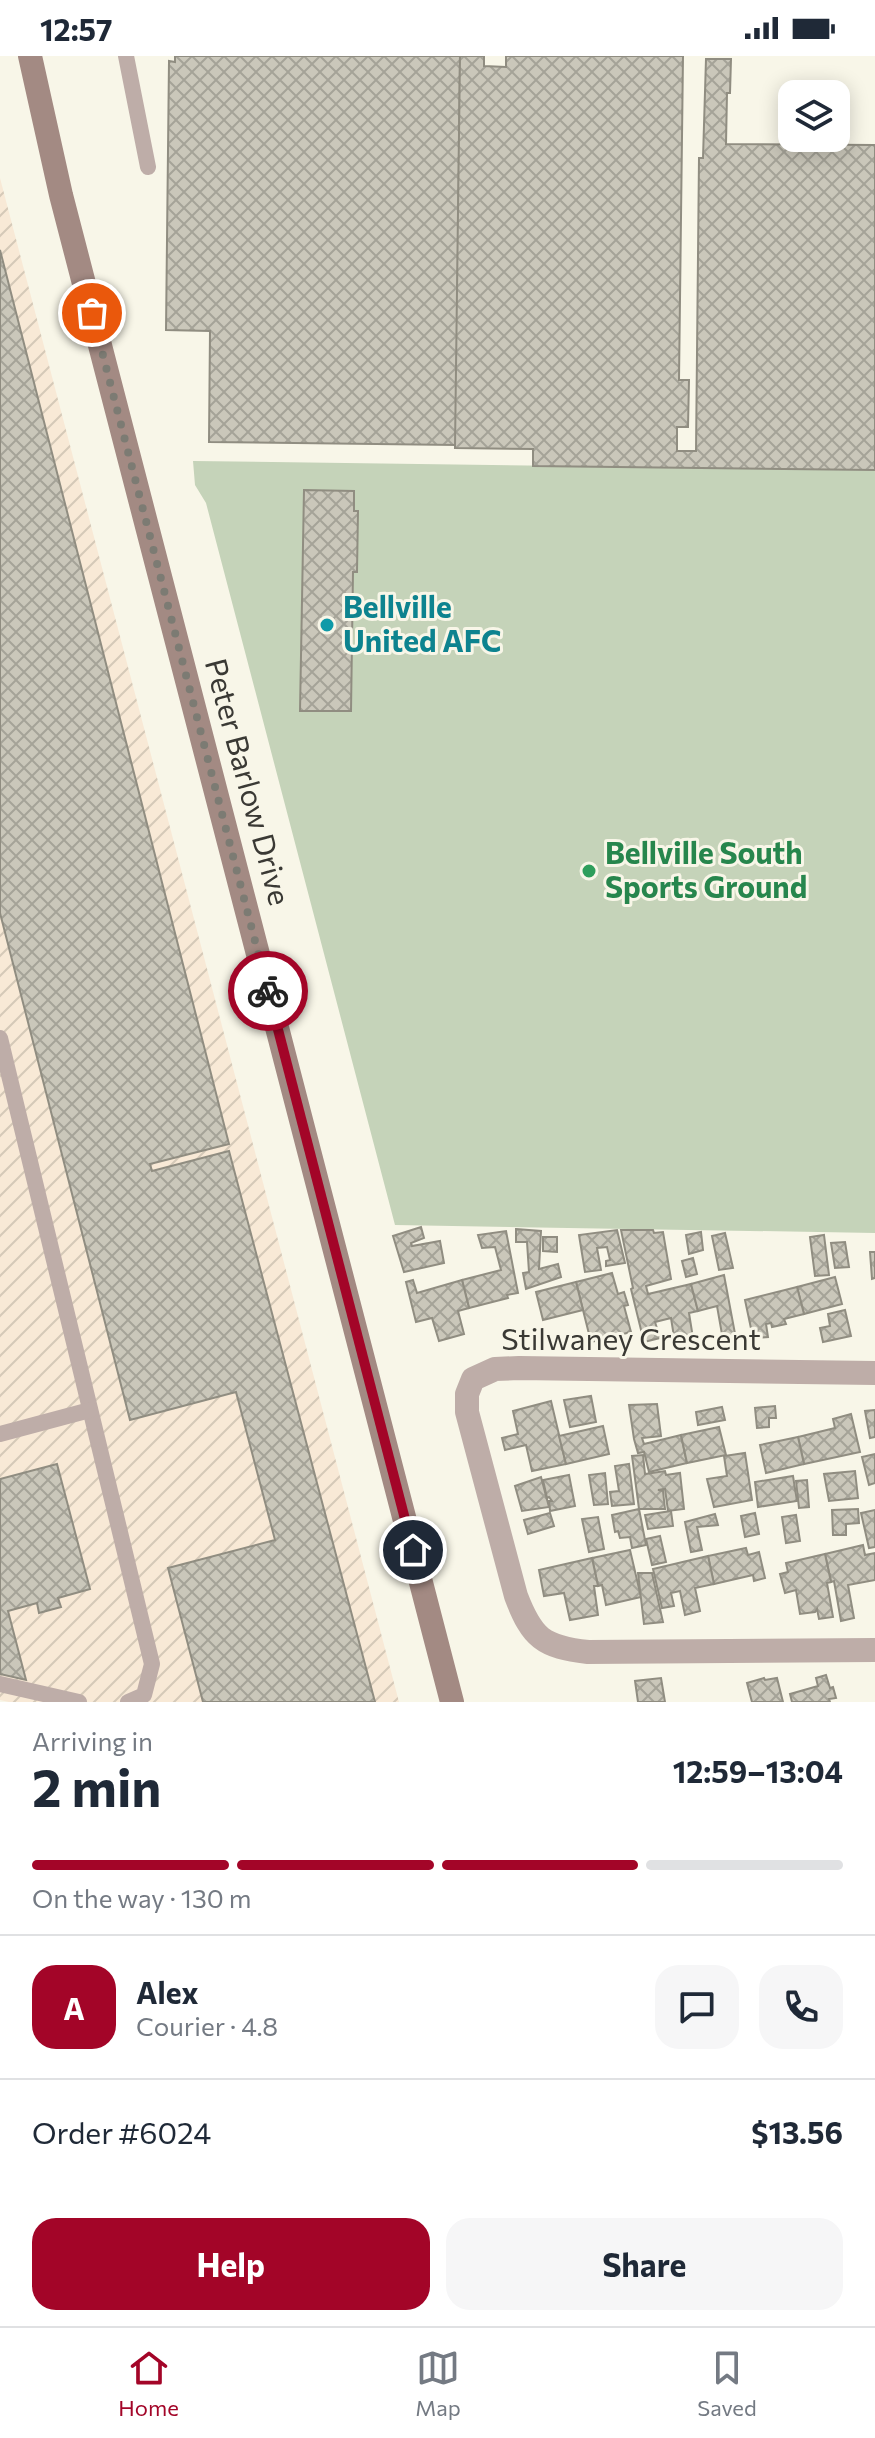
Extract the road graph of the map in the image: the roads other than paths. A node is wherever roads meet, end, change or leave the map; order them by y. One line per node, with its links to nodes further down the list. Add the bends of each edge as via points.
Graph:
1 (126, 56): 3 (lane)
2 (31, 58): 12 (street, Peter Barlow Drive, via 61,195)
3 (148, 167)
4 (0, 1038): 6 (lane)
5 (875, 1373): 8 (street, Stilwaney Crescent, via 495,1369 473,1379 467,1412 516,1596 527,1624 542,1639 588,1652)
6 (90, 1410): 7 (lane); 11 (lane, via 152,1664 144,1695)
7 (0, 1434)
8 (875, 1650)
9 (0, 1684): 10 (lane)
10 (79, 1702)
11 (128, 1702)
12 (452, 1702)

